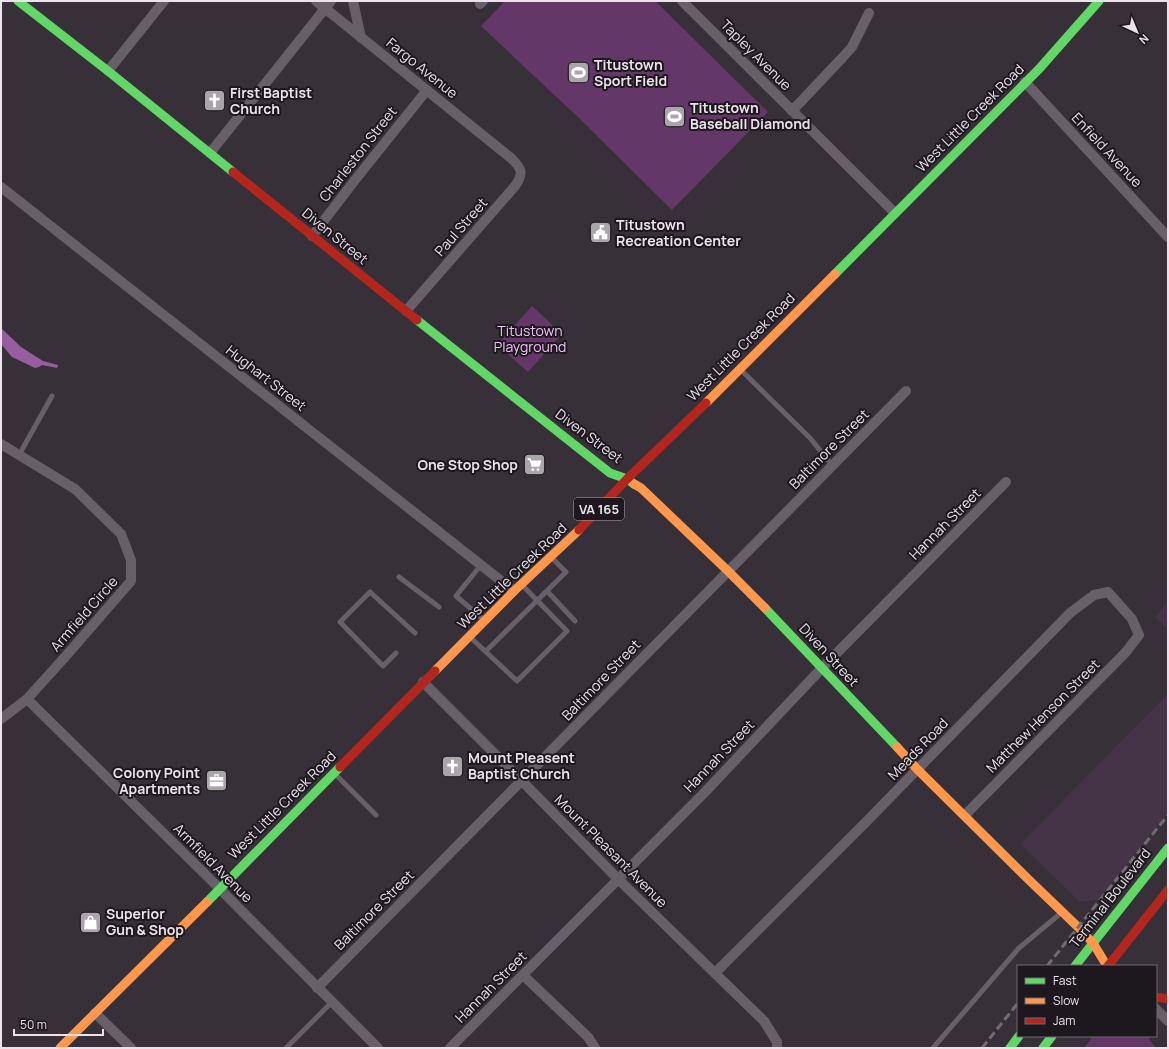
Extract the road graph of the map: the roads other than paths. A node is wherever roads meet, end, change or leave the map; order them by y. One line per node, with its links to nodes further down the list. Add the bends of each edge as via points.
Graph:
1 (18, 1): 10 (main road, Diven Street)
2 (164, 1): 10 (street)
3 (316, 1): 7 (street, Fargo Avenue)
4 (353, 1): 9 (street)
5 (1098, 1): 11 (main road, West Little Creek Road / VA 165)
6 (685, 2): 13 (street, Tapley Avenue)
7 (328, 5): 9 (street, Fargo Avenue); 14 (street)
8 (869, 13): 13 (street, via 852,47)
9 (361, 38): 12 (street, Fargo Avenue)
10 (108, 71): 14 (main road, Diven Street)
11 (1025, 82): 17 (main road, West Little Creek Road / VA 165); 19 (street, Enfield Avenue)
12 (427, 90): 15 (street, Fargo Avenue); 18 (street, Charleston Street)
13 (792, 111): 17 (street, Tapley Avenue)
14 (210, 154): 18 (main road, Diven Street)
15 (511, 158): 20 (street, Paul Street, via 520,166 521,179)
16 (1, 187): 30 (street, Hughart Street)
17 (895, 213): 21 (main road, West Little Creek Road / VA 165)
18 (312, 236): 20 (main road, Diven Street)
19 (1168, 237)
20 (406, 311): 27 (main road, Diven Street, via 610,473)
21 (740, 369): 26 (lane, via 810,438); 27 (main road, West Little Creek Road / VA 165)
22 (906, 391): 26 (street, Baltimore Street)
23 (52, 396): 25 (lane)
24 (1, 444): 25 (street, Armfield Circle)
25 (19, 455): 46 (street, Armfield Circle, via 75,489 121,534 131,560 131,581)
26 (832, 465): 31 (street, Baltimore Street)
27 (627, 479): 29 (main road, West Little Creek Road / VA 165); 31 (main road, Diven Street, via 641,488)
28 (1006, 482): 44 (street, Hannah Street)
29 (551, 556): 33 (main road, West Little Creek Road / VA 165); 34 (lane, via 566,572)
30 (480, 565): 33 (street, Hughart Street); 37 (lane, via 456,596)
31 (728, 571): 44 (main road, Diven Street); 50 (street, Baltimore Street)
32 (399, 577): 36 (lane)
33 (517, 588): 35 (lane); 37 (main road, West Little Creek Road / VA 165)
34 (547, 591): 35 (lane); 38 (lane)
35 (537, 601): 42 (lane); 42 (lane, via 567,631 517,681)
36 (439, 607)
37 (485, 620): 41 (main road, West Little Creek Road / VA 165)
38 (575, 621)
39 (415, 633): 43 (lane, via 370,592 340,622 383,666)
40 (1139, 635): 48 (street, Meads Road, via 1132,619 1108,592 1094,595 1070,613); 52 (street, Matthew Henson Street, via 1126,652)
41 (469, 636): 42 (lane); 45 (main road, West Little Creek Road / VA 165)
42 (486, 651)
43 (396, 653)
44 (822, 668): 48 (main road, Diven Street); 54 (street, Hannah Street)
45 (423, 682): 49 (main road, West Little Creek Road / VA 165); 50 (street, Mount Pleasant Avenue)
46 (27, 699): 47 (street, Armfield Circle); 55 (street, Armfield Avenue)
47 (1, 720)
48 (917, 769): 52 (main road, Diven Street); 62 (street, Meads Road)
49 (334, 773): 51 (lane); 55 (main road, West Little Creek Road / VA 165)
50 (522, 781): 54 (street, Mount Pleasant Avenue); 64 (street, Baltimore Street)
51 (376, 815)
52 (965, 816): 57 (main road, Diven Street)
53 (1168, 848): 58 (main road, Terminal Boulevard)
54 (618, 880): 62 (street, Mount Pleasant Avenue); 63 (street, Hannah Street)
55 (220, 888): 64 (street, Armfield Avenue); 69 (main road, West Little Creek Road / VA 165)
56 (1168, 890): 61 (main road)
57 (1061, 912): 58 (main road, Diven Street); 80 (lane, via 1019,948)
58 (1093, 943): 59 (main road, Terminal Boulevard); 60 (main road, Diven Street)
59 (1075, 965)
60 (1107, 965)
61 (1109, 965)
62 (715, 973): 73 (street, Mount Pleasant Avenue, via 764,1021)
63 (523, 975): 78 (street, Hannah Street); 79 (street, via 588,1037)
64 (317, 988): 67 (street, Armfield Avenue)
65 (1157, 997): 66 (main road)
66 (1168, 999)
67 (332, 1002): 76 (lane); 77 (street, Armfield Avenue)
68 (1157, 1010): 70 (street)
69 (95, 1012): 74 (main road, West Little Creek Road / VA 165); 75 (street)
70 (1168, 1021)
71 (1018, 1037): 81 (main road)
72 (1051, 1037): 82 (main road)
73 (777, 1045)
74 (60, 1048)
75 (131, 1048)
76 (286, 1048)
77 (378, 1048)
78 (450, 1048)
79 (595, 1048)
80 (933, 1048)
81 (1010, 1048)
82 (1043, 1048)

